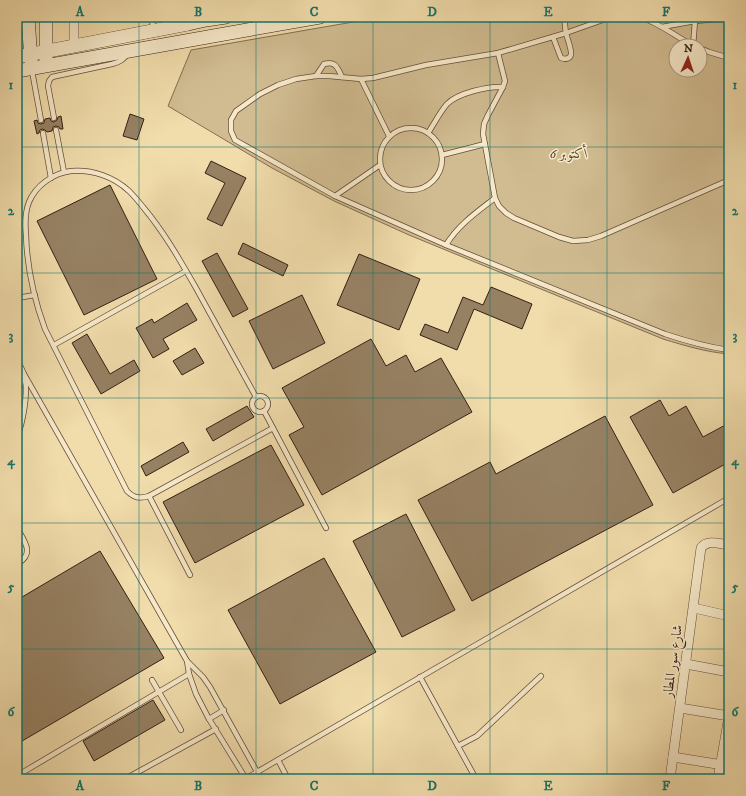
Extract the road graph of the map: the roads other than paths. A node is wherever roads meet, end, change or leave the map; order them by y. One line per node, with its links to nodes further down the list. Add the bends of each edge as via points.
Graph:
1 (28, 17): 26 (main road)
2 (46, 17): 22 (main road)
3 (74, 17): 21 (street)
4 (152, 17): 15 (lane)
5 (226, 17): 11 (main road)
6 (320, 17): 17 (main road)
7 (564, 17): 16 (lane)
8 (611, 17): 16 (lane)
9 (640, 17): 14 (lane)
10 (729, 18): 13 (lane)
11 (206, 19): 12 (main road); 17 (street)
12 (188, 21): 15 (main road)
13 (695, 21): 14 (lane); 20 (lane)
14 (662, 27): 19 (lane)
15 (153, 31): 21 (main road)
16 (566, 33): 18 (lane); 18 (lane, via 571,51 568,58 560,58)
17 (206, 37): 23 (main road)
18 (554, 37): 25 (lane)
19 (679, 38)
20 (694, 38)
21 (74, 46): 22 (main road)
22 (46, 51): 26 (main road); 29 (main road)
23 (129, 51): 29 (main road); 36 (lane, via 119,62 52,77 48,86)
24 (708, 51): 28 (lane)
25 (498, 53): 34 (lane); 35 (lane, via 504,75)
26 (30, 54): 27 (main road); 30 (main road)
27 (17, 56)
28 (729, 58)
29 (46, 66): 30 (main road)
30 (32, 69): 31 (main road); 37 (lane)
31 (17, 72)
32 (316, 76): 33 (lane); 33 (lane, via 324,64 330,63 336,65); 48 (lane, via 296,79 260,94 236,111 231,120 230,131 236,140)
33 (342, 77): 34 (lane)
34 (361, 79): 41 (lane)
35 (504, 87): 40 (lane, via 487,88 452,99); 42 (lane, via 484,124)
36 (54, 118)
37 (41, 120)
38 (56, 130): 45 (lane)
39 (43, 132): 46 (lane)
40 (428, 133): 41 (lane, via 412,128 396,131); 43 (lane, via 440,146)
41 (389, 136): 44 (lane, via 381,150)
42 (485, 144): 43 (lane); 49 (lane)
43 (442, 155): 44 (lane, via 442,165 436,178 425,187 416,190 406,190 389,182)
44 (380, 165): 48 (lane)
45 (64, 172): 46 (lane); 51 (lane, via 82,170 111,178 121,184 151,217)
46 (51, 178): 52 (lane, via 38,188 29,201 25,218 29,270)
47 (729, 180): 49 (lane, via 588,240 559,237 514,218 499,206)
48 (335, 196): 50 (lane)
49 (494, 198): 50 (lane, via 458,228)
50 (446, 245): 55 (lane, via 665,334 688,342)
51 (186, 271): 54 (lane); 58 (lane)
52 (35, 295): 53 (lane); 54 (lane, via 45,329)
53 (17, 298)
54 (54, 345): 63 (lane, via 127,491 137,498)
55 (729, 350)
56 (17, 359): 57 (lane)
57 (24, 374): 59 (lane); 62 (lane, via 26,399); 72 (lane)
58 (256, 397): 60 (lane, via 252,406 257,411); 60 (lane, via 266,398 268,405)
59 (17, 401)
60 (264, 411): 61 (lane)
61 (273, 428): 63 (lane); 66 (lane)
62 (17, 437)
63 (149, 496): 69 (lane)
64 (729, 498): 77 (lane)
65 (17, 528): 68 (lane, via 27,547 27,553)
66 (326, 528)
67 (729, 545): 70 (street, شارع سور المطار, via 708,543 701,548)
68 (17, 564)
69 (190, 575)
70 (694, 608): 71 (street); 73 (street, شارع سور المطار)
71 (729, 616)
72 (187, 661): 75 (lane); 81 (lane, via 206,682)
73 (686, 664): 74 (street); 80 (street, شارع سور المطار)
74 (729, 672)
75 (189, 674): 79 (lane); 83 (lane)
76 (540, 676): 86 (lane, via 477,736)
77 (420, 677): 86 (lane); 88 (lane)
78 (152, 680): 79 (lane)
79 (158, 692): 84 (lane); 91 (lane, via 25,771)
80 (680, 708): 82 (street); 87 (street, شارع سور المطار)
81 (224, 710): 83 (lane); 90 (lane)
82 (729, 716): 89 (street)
83 (209, 719): 85 (lane)
84 (181, 730)
85 (216, 730): 92 (lane); 93 (lane)
86 (458, 746): 96 (lane)
87 (673, 757): 89 (street); 97 (street, شارع سور المطار)
88 (278, 760): 90 (lane); 95 (lane)
89 (725, 765): 98 (street)
90 (257, 772): 93 (lane); 94 (lane)
91 (18, 779)
92 (125, 779)
93 (245, 779)
94 (261, 779)
95 (288, 779)
96 (476, 779)
97 (670, 779)
98 (718, 779)

